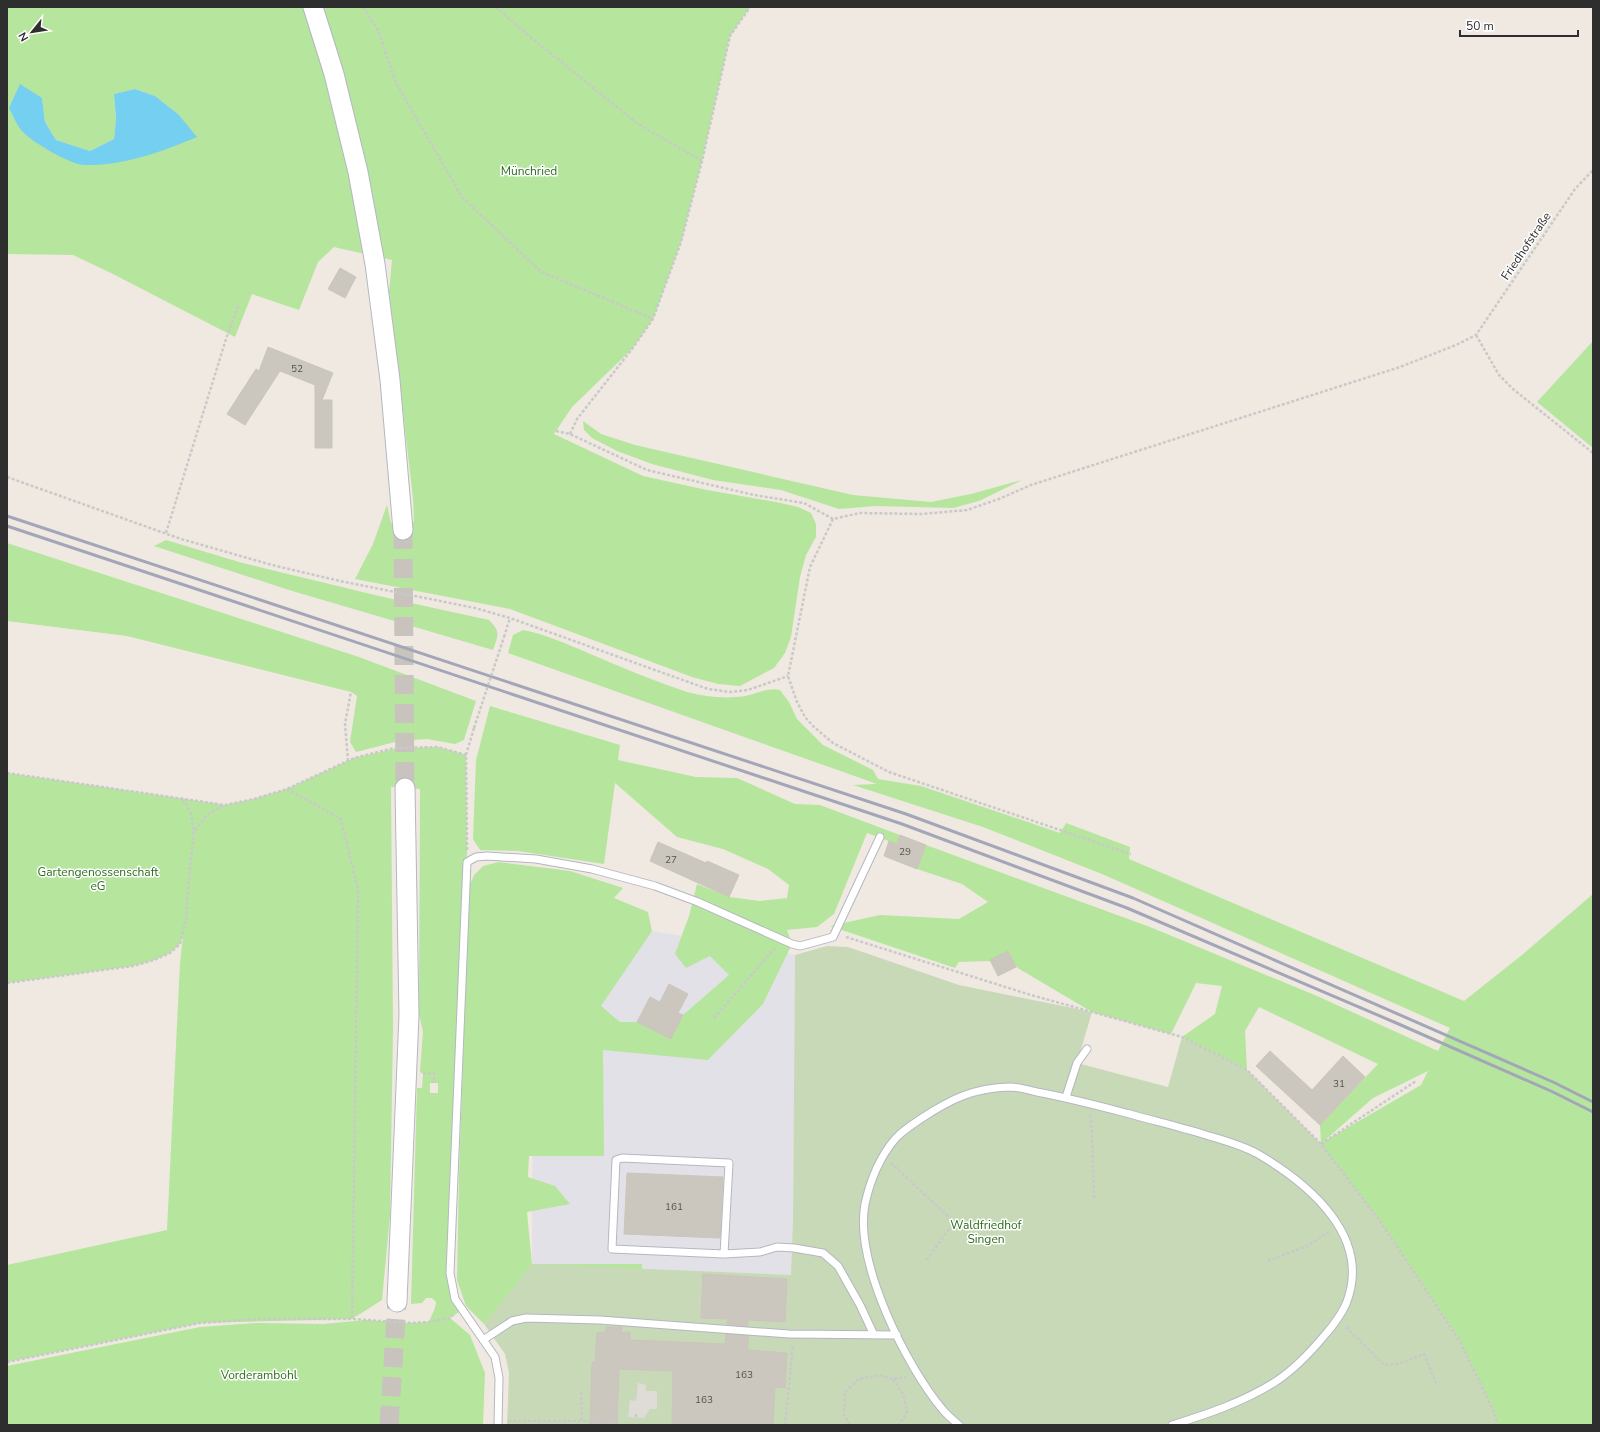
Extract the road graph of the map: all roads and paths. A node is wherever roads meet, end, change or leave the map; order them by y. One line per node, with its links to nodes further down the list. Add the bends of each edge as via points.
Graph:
1 (313, 7): 15 (main road, via 334,74 358,172 375,264 390,380)
2 (363, 7): 8 (path, via 378,30 396,83 462,196 540,271)
3 (496, 7): 5 (path, via 638,124)
4 (750, 7): 5 (path, via 730,36)
5 (702, 161): 8 (path, via 681,242)
6 (1593, 170): 9 (path, Friedhofstraße, via 1575,189)
7 (239, 304): 16 (path)
8 (653, 319): 11 (path, via 576,419)
9 (1476, 335): 12 (path, via 1499,375); 14 (path, via 1400,367 1031,485 967,510 922,514 860,513)
10 (556, 431): 11 (path)
11 (570, 434): 14 (path, via 646,470 754,495 804,503)
12 (1593, 453)
13 (7, 477): 16 (path)
14 (833, 519): 18 (path, via 810,567)
15 (403, 530)
16 (166, 533): 17 (path, via 272,565)
17 (510, 618): 18 (path, via 708,689 730,692 748,690); 20 (path, bridge)
18 (788, 676): 29 (path, via 805,716 833,743 889,772)
19 (351, 692): 21 (path, via 345,724)
20 (466, 755): 21 (path, via 438,747 394,748); 30 (path)
21 (348, 761): 24 (path)
22 (7, 773): 25 (path)
23 (405, 788): 46 (main road, via 409,1016)
24 (287, 789): 26 (path); 49 (path, via 341,819 358,890)
25 (183, 800): 26 (path); 27 (path, via 191,814)
26 (225, 805): 27 (path, via 207,815)
27 (194, 832): 33 (path, via 186,919 180,944 170,953 133,966)
28 (880, 837): 31 (lane)
29 (1131, 854)
30 (467, 862): 32 (lane, via 476,857 487,856 536,859 592,869 654,886 698,902); 47 (lane, via 450,1273 455,1299)
31 (833, 937): 32 (lane, via 800,946); 39 (path, via 852,938 1031,995 1182,1037 1247,1070)
32 (782, 940): 34 (path)
33 (7, 983)
34 (714, 1018)
35 (1088, 1049): 37 (lane, via 1077,1062)
36 (1416, 1081): 39 (path)
37 (1066, 1097): 38 (lane); 40 (lane, via 1012,1087 972,1092 946,1102 911,1126 896,1138)
38 (1088, 1103): 41 (path, via 1092,1132); 42 (lane, via 1183,1128 1256,1153 1297,1179 1320,1201)
39 (1321, 1144): 65 (path, via 1379,1220 1459,1340)
40 (883, 1156): 44 (path, via 954,1222); 52 (lane, via 868,1191 864,1210 865,1240 881,1299)
41 (1094, 1200)
42 (1338, 1224): 45 (path, via 1307,1246); 48 (lane, via 1349,1249 1353,1279 1345,1305)
43 (724, 1254): 43 (lane, via 612,1249 616,1160 622,1158 729,1163); 51 (lane, via 760,1252 777,1247 822,1253 838,1266)
44 (926, 1261)
45 (1268, 1261)
46 (398, 1302)
47 (462, 1310): 49 (path, via 450,1318 429,1322); 53 (lane)
48 (1337, 1318): 55 (path, via 1384,1365 1398,1364 1424,1354); 64 (lane, via 1304,1360 1276,1382 1232,1405)
49 (352, 1319): 54 (path, via 255,1319 200,1323)
50 (794, 1334): 51 (lane); 53 (lane, via 526,1318 512,1321); 60 (path)
51 (874, 1335): 52 (lane)
52 (897, 1335): 63 (lane, via 920,1378 943,1411)
53 (484, 1340): 58 (lane, via 495,1357 499,1378)
54 (7, 1362)
55 (1437, 1385)
56 (581, 1392): 57 (path)
57 (582, 1421): 58 (path); 59 (path)
58 (498, 1423)
59 (617, 1423)
60 (785, 1425)
61 (850, 1425): 62 (path, via 844,1414 845,1392 859,1379 880,1375 893,1379 904,1396 907,1412)
62 (898, 1425)
63 (959, 1425)
64 (1172, 1425)
65 (1498, 1425)

